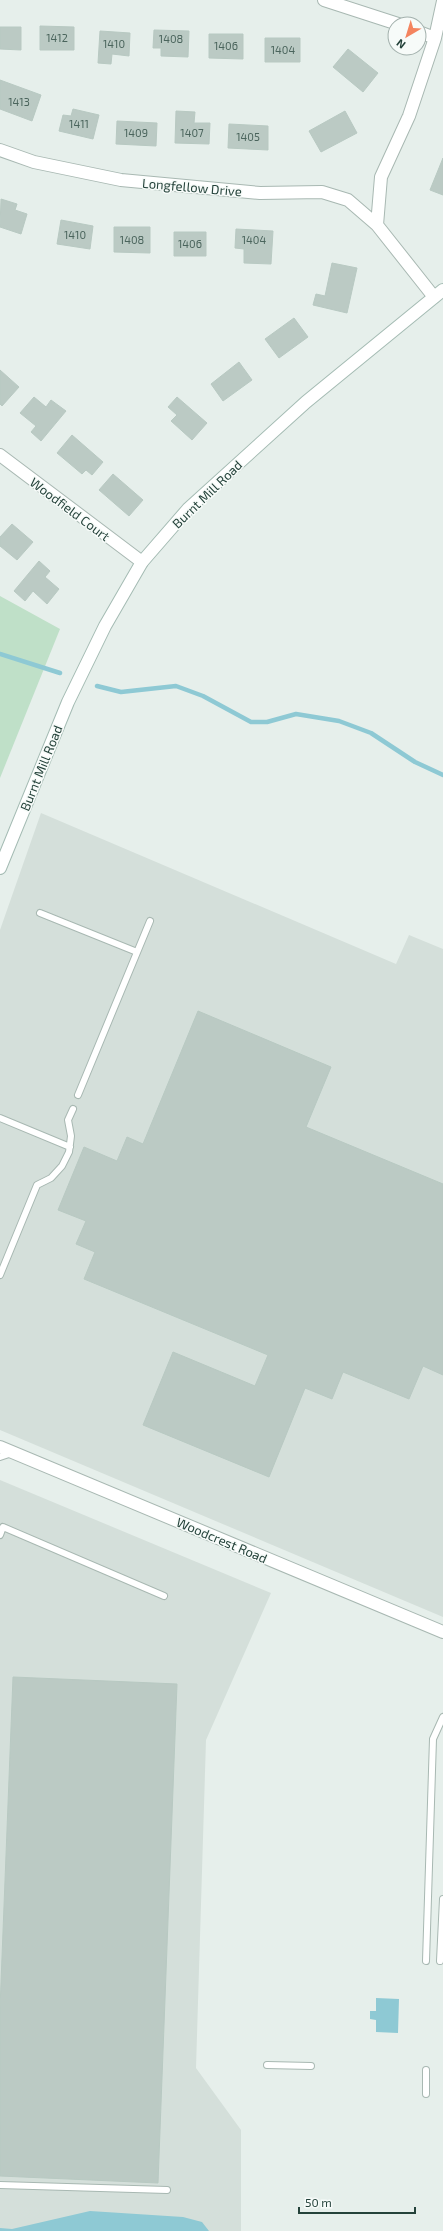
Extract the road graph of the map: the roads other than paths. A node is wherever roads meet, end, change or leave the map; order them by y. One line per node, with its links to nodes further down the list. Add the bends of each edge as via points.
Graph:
1 (324, 0): 3 (street)
2 (443, 1): 5 (street)
3 (387, 20)
4 (427, 35): 5 (street)
5 (436, 38): 7 (street, via 409,116 381,177)
6 (0, 150): 7 (street, Longfellow Drive, via 34,162 121,180 260,193 322,192 348,200)
7 (377, 225): 8 (street, Longfellow Drive)
8 (439, 293): 10 (street, Burnt Mill Road, via 306,402 194,503)
9 (0, 456): 10 (street, Woodfield Court)
10 (142, 562): 11 (street, Burnt Mill Road, via 104,626 68,702)
11 (0, 868)
12 (40, 913): 14 (lane)
13 (150, 921): 14 (lane)
14 (137, 952): 15 (lane)
15 (78, 1095)
16 (73, 1109): 18 (lane, via 68,1120)
17 (0, 1118): 18 (lane)
18 (70, 1147): 19 (lane, via 62,1166 51,1178 37,1185)
19 (0, 1275)
20 (0, 1447): 21 (street, Woodcrest Road)
21 (12, 1452): 22 (lane); 25 (street, Woodcrest Road)
22 (0, 1457)
23 (0, 1535): 24 (lane, via 3,1528)
24 (164, 1596)
25 (443, 1632)
26 (443, 1717): 28 (lane, via 432,1739)
27 (443, 1899): 29 (lane)
28 (426, 1961)
29 (440, 1962)
30 (267, 2065): 31 (lane)
31 (311, 2066)
32 (426, 2070): 33 (lane)
33 (426, 2094)
34 (0, 2185): 35 (lane)
35 (168, 2190)

